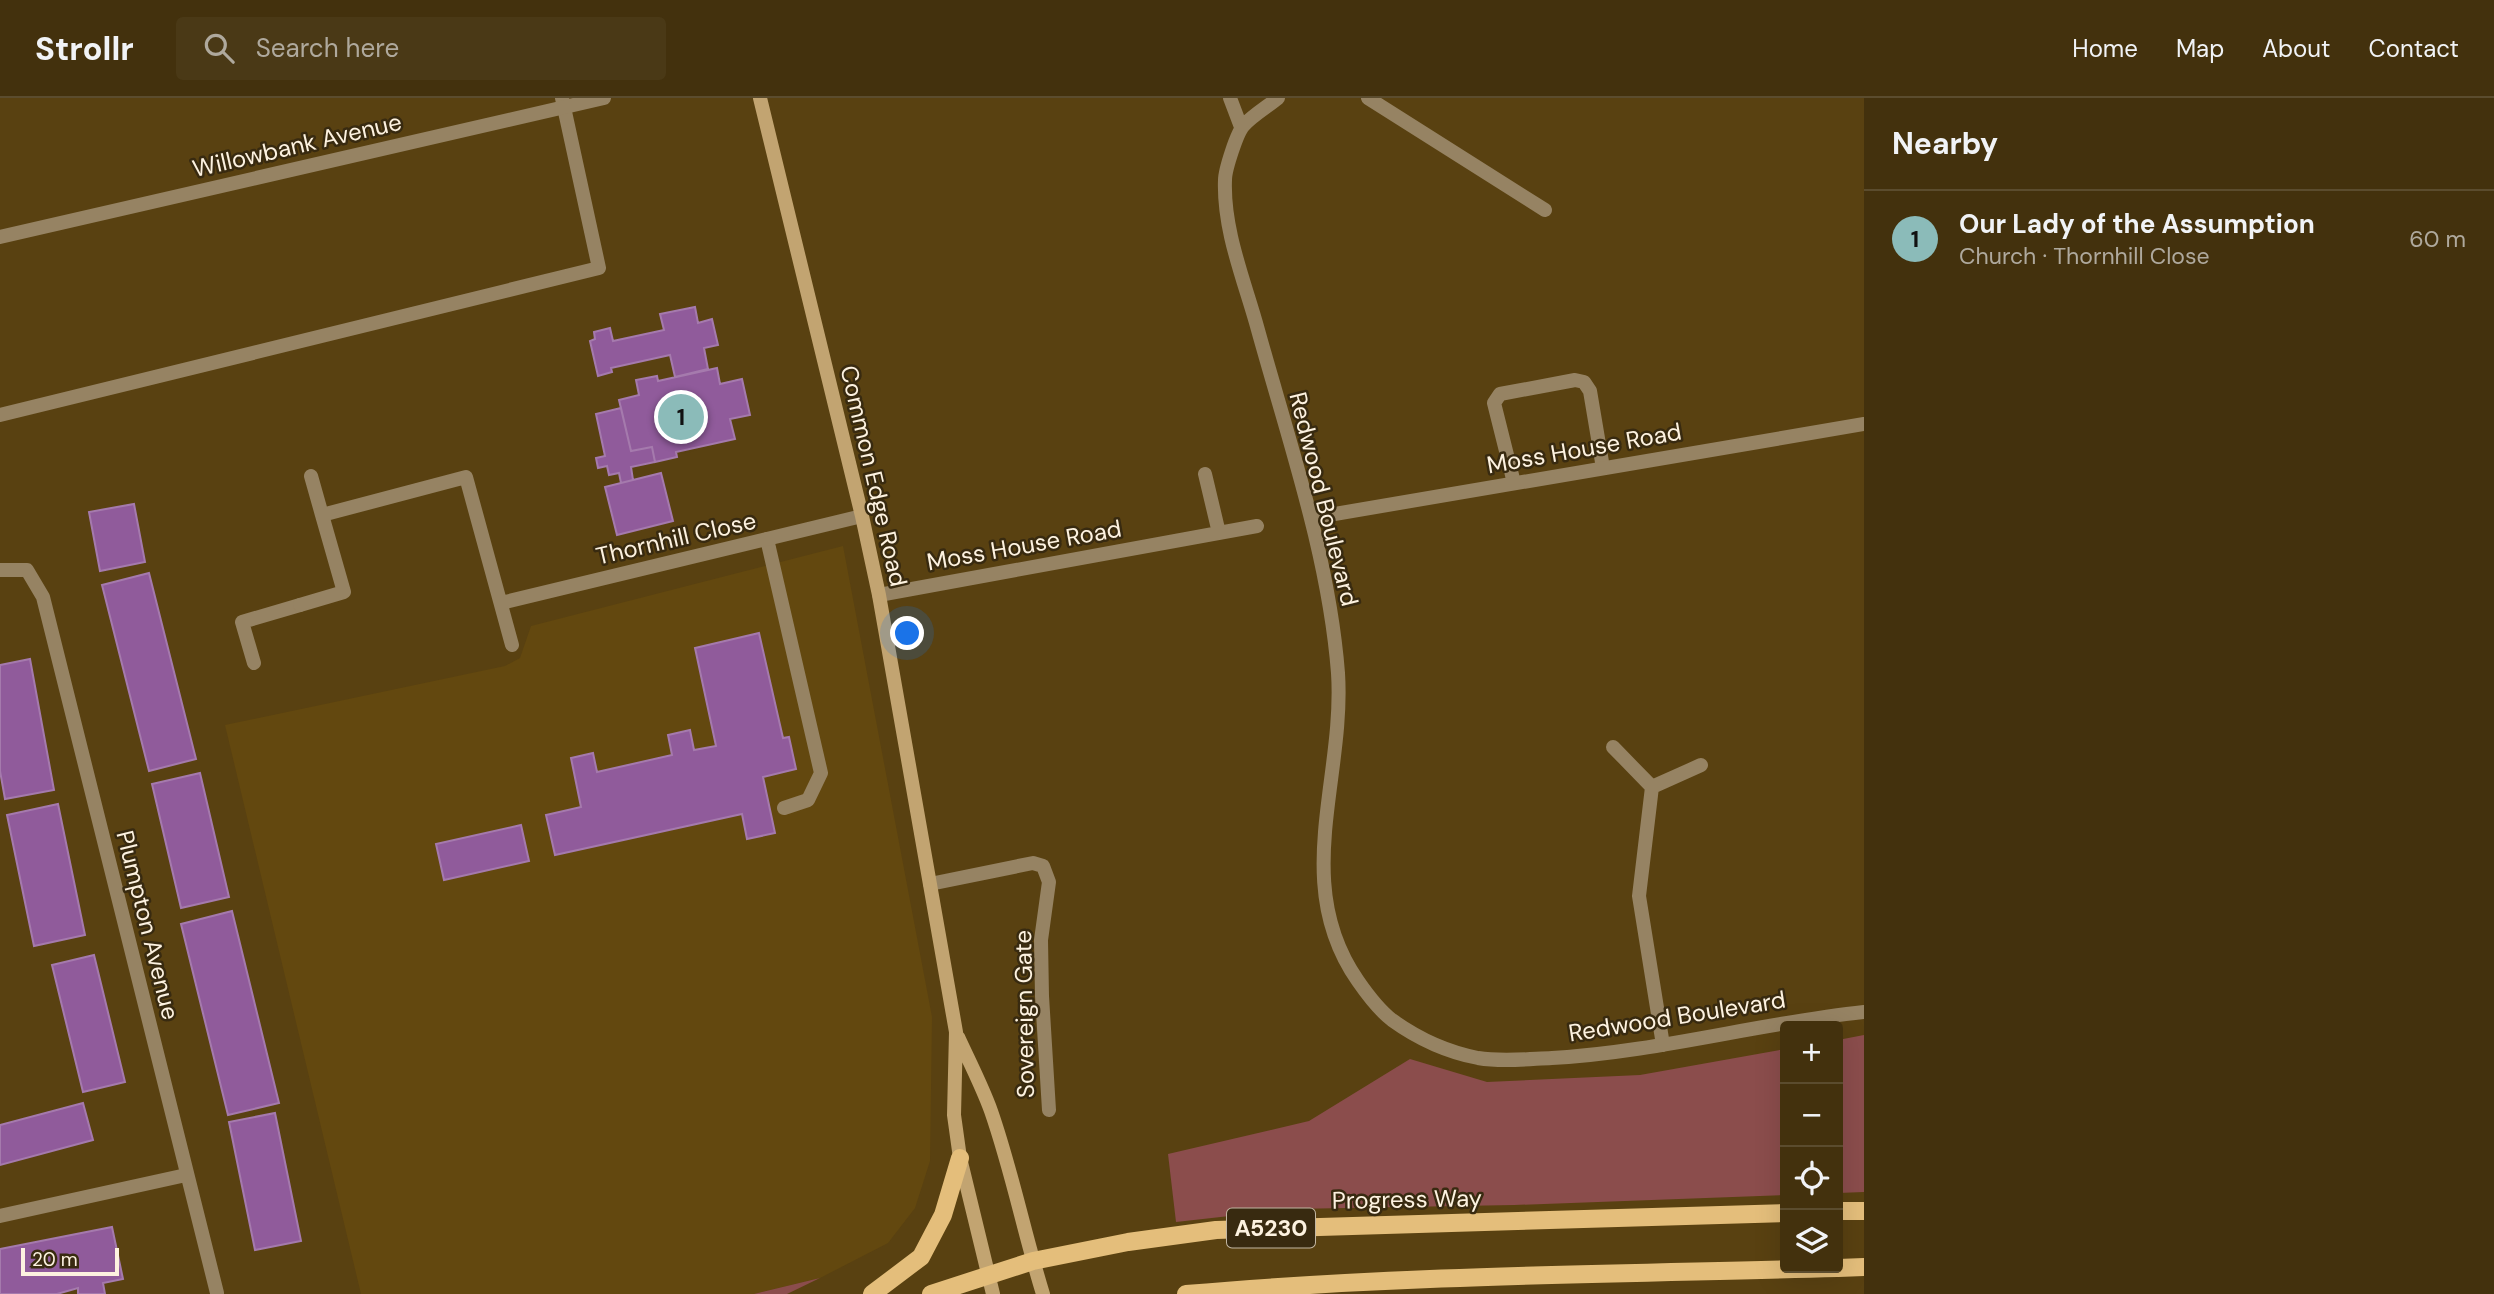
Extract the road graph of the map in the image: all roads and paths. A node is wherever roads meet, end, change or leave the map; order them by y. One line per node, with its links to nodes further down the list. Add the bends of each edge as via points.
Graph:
1 (604, 98): 6 (street, Willowbank Avenue)
2 (760, 98): 17 (main road, Common Edge Road)
3 (1230, 98): 7 (street)
4 (1278, 98): 7 (street)
5 (1368, 98): 8 (street)
6 (563, 103): 9 (street, Willowbank Avenue); 10 (street, via 599,268)
7 (1241, 127): 18 (street, Redwood Boulevard, via 1224,177 1230,229)
8 (1545, 211)
9 (0, 237)
10 (0, 415)
11 (1864, 424): 12 (street, Moss House Road)
12 (1603, 468): 15 (street, Moss House Road); 15 (street, via 1590,391 1584,382 1575,380 1500,394 1494,403)
13 (1205, 474): 20 (street)
14 (311, 476): 16 (street)
15 (1514, 483): 18 (street, Moss House Road)
16 (322, 515): 24 (street, via 466,477); 26 (street, via 344,593 242,622)
17 (862, 516): 21 (street, Thornhill Close); 23 (main road, Common Edge Road)
18 (1311, 518): 34 (street, Redwood Boulevard, via 1338,673 1323,888 1345,962 1388,1017 1418,1036 1481,1059 1593,1056)
19 (1257, 526): 20 (street, Moss House Road)
20 (1219, 533): 23 (street, Moss House Road)
21 (767, 539): 24 (street, Thornhill Close); 30 (street, via 821,773 808,800)
22 (0, 569): 37 (street, Plumpton Avenue, via 27,570 43,597)
23 (878, 594): 31 (main road, Common Edge Road)
24 (501, 603): 25 (street)
25 (512, 645)
26 (254, 663)
27 (1613, 747): 29 (street)
28 (1702, 765): 29 (street)
29 (1652, 787): 34 (street, via 1640,896)
30 (784, 808)
31 (930, 884): 33 (main road, Common Edge Road); 35 (street, Sovereign Gate, via 1033,863 1047,873 1041,940)
32 (1864, 1012): 34 (street, Redwood Boulevard)
33 (956, 1032): 36 (main road, Common Edge Road, via 954,1115); 42 (main road, Common Edge Road, via 990,1109)
34 (1663, 1045)
35 (1049, 1110)
36 (960, 1158): 46 (main road, Common Edge Road); 49 (main road, via 943,1216 921,1256)
37 (186, 1175): 41 (street); 48 (street, Plumpton Avenue)
38 (1843, 1211): 39 (main road)
39 (1864, 1211)
40 (1780, 1213): 42 (main road, Progress Way / A5230, via 1216,1230)
41 (0, 1216)
42 (1033, 1261): 46 (main road, A5230); 52 (main road, Common Edge Road)
43 (1864, 1267): 44 (main road, A5230)
44 (1843, 1268)
45 (1780, 1269): 47 (main road, A5230)
46 (987, 1275): 50 (main road, A5230); 51 (main road, Common Edge Road)
47 (1408, 1279): 53 (main road, A5230); 54 (main road)
48 (218, 1293)
49 (872, 1294)
50 (930, 1294)
51 (993, 1294)
52 (1043, 1294)
53 (1186, 1294)
54 (1373, 1294)

